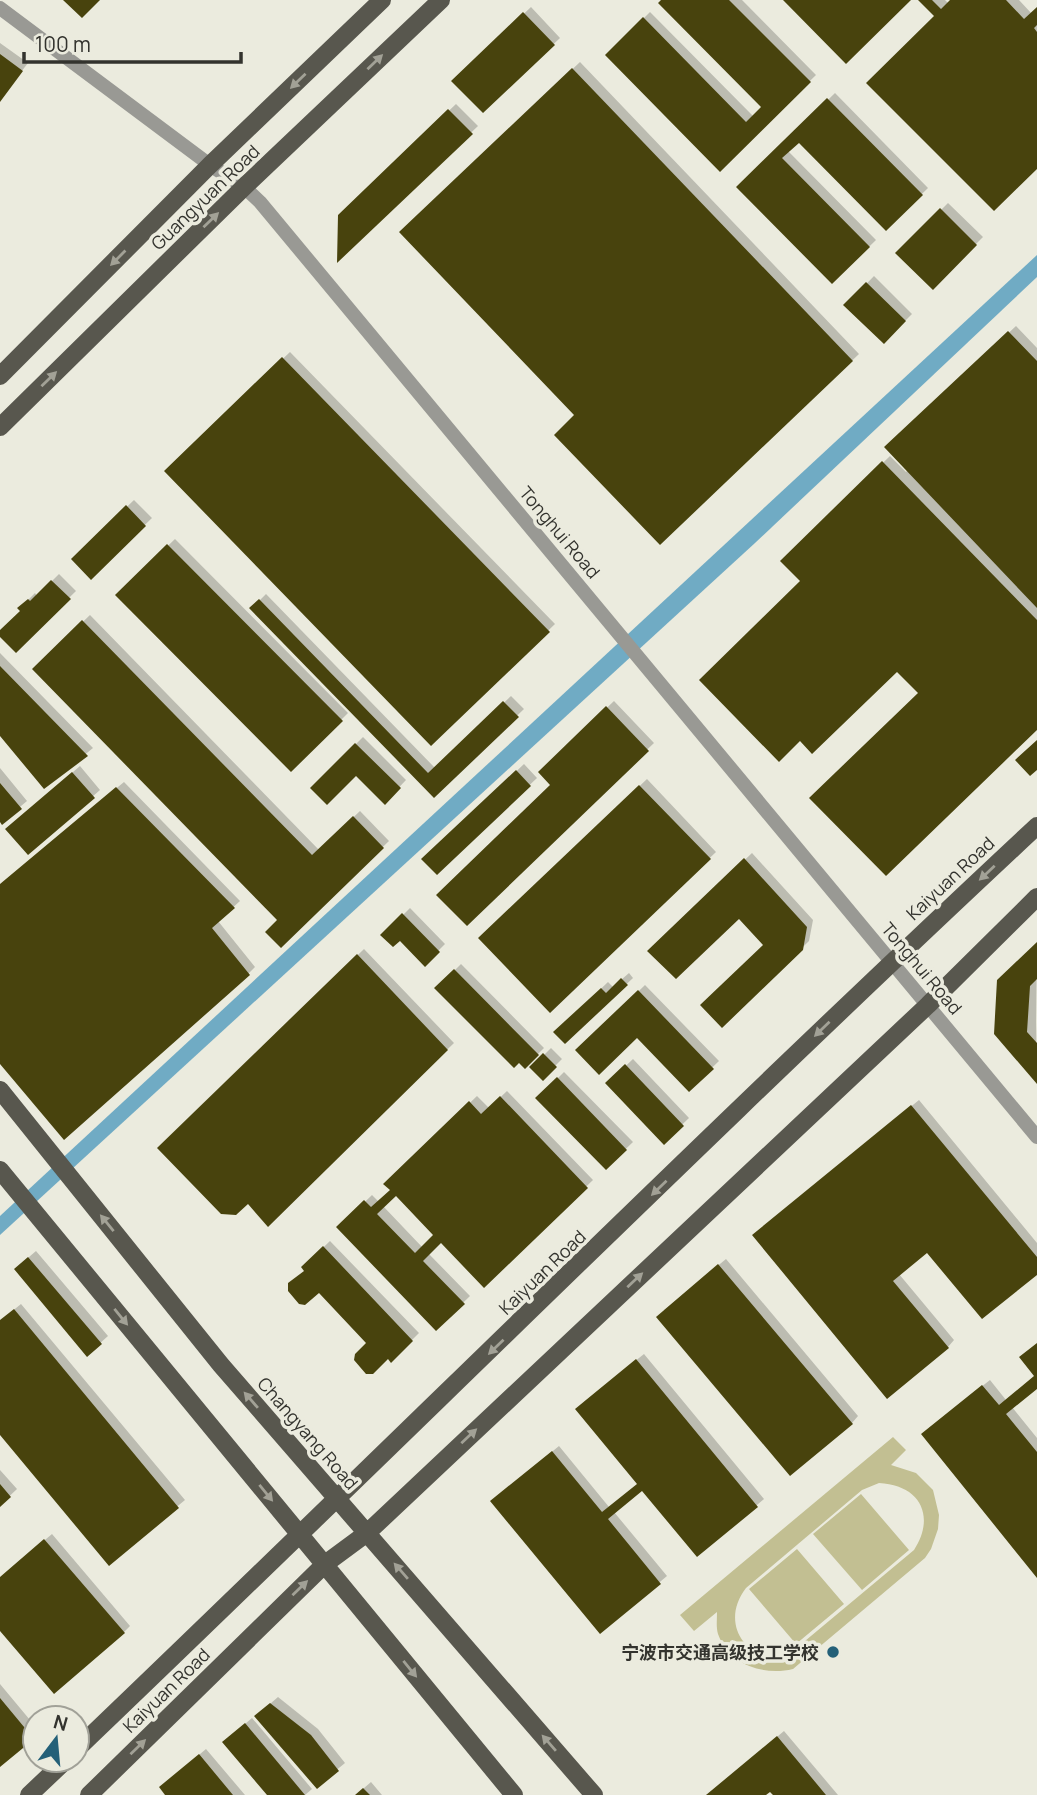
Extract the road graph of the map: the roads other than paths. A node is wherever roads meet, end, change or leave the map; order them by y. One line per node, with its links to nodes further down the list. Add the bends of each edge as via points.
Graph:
1 (382, 0): 4 (main road, Guangyuan Road, one-way to 4)
2 (441, 0): 5 (main road, Guangyuan Road, one-way to 2)
3 (0, 8): 4 (street, Tonghui Road)
4 (210, 165): 5 (street, Tonghui Road); 6 (main road, Guangyuan Road, one-way to 6)
5 (244, 187): 7 (main road, Guangyuan Road, one-way to 5); 10 (street, Tonghui Road)
6 (0, 376)
7 (0, 427)
8 (1037, 826): 10 (main road, Kaiyuan Road, one-way to 10)
9 (1037, 897): 11 (main road, Kaiyuan Road)
10 (892, 962): 11 (street, Tonghui Road); 15 (main road, Kaiyuan Road, one-way to 15)
11 (928, 1005): 13 (street, Tonghui Road); 16 (main road, Kaiyuan Road, one-way to 11)
12 (0, 1090): 15 (main road, Changyang Road, one-way to 12, via 221,1365)
13 (1037, 1137)
14 (0, 1170): 17 (main road, one-way to 17)
15 (338, 1500): 16 (main road, Changyang Road); 17 (main road, Kaiyuan Road)
16 (367, 1532): 18 (main road, Kaiyuan Road); 24 (main road, Changyang Road, one-way to 16)
17 (301, 1535): 18 (main road); 19 (main road, Kaiyuan Road)
18 (324, 1564): 22 (main road, Kaiyuan Road, one-way to 18); 23 (main road, one-way to 23)
19 (91, 1736)
20 (51, 1774): 21 (main road)
21 (29, 1795)
22 (89, 1795)
23 (514, 1795)
24 (594, 1795)

